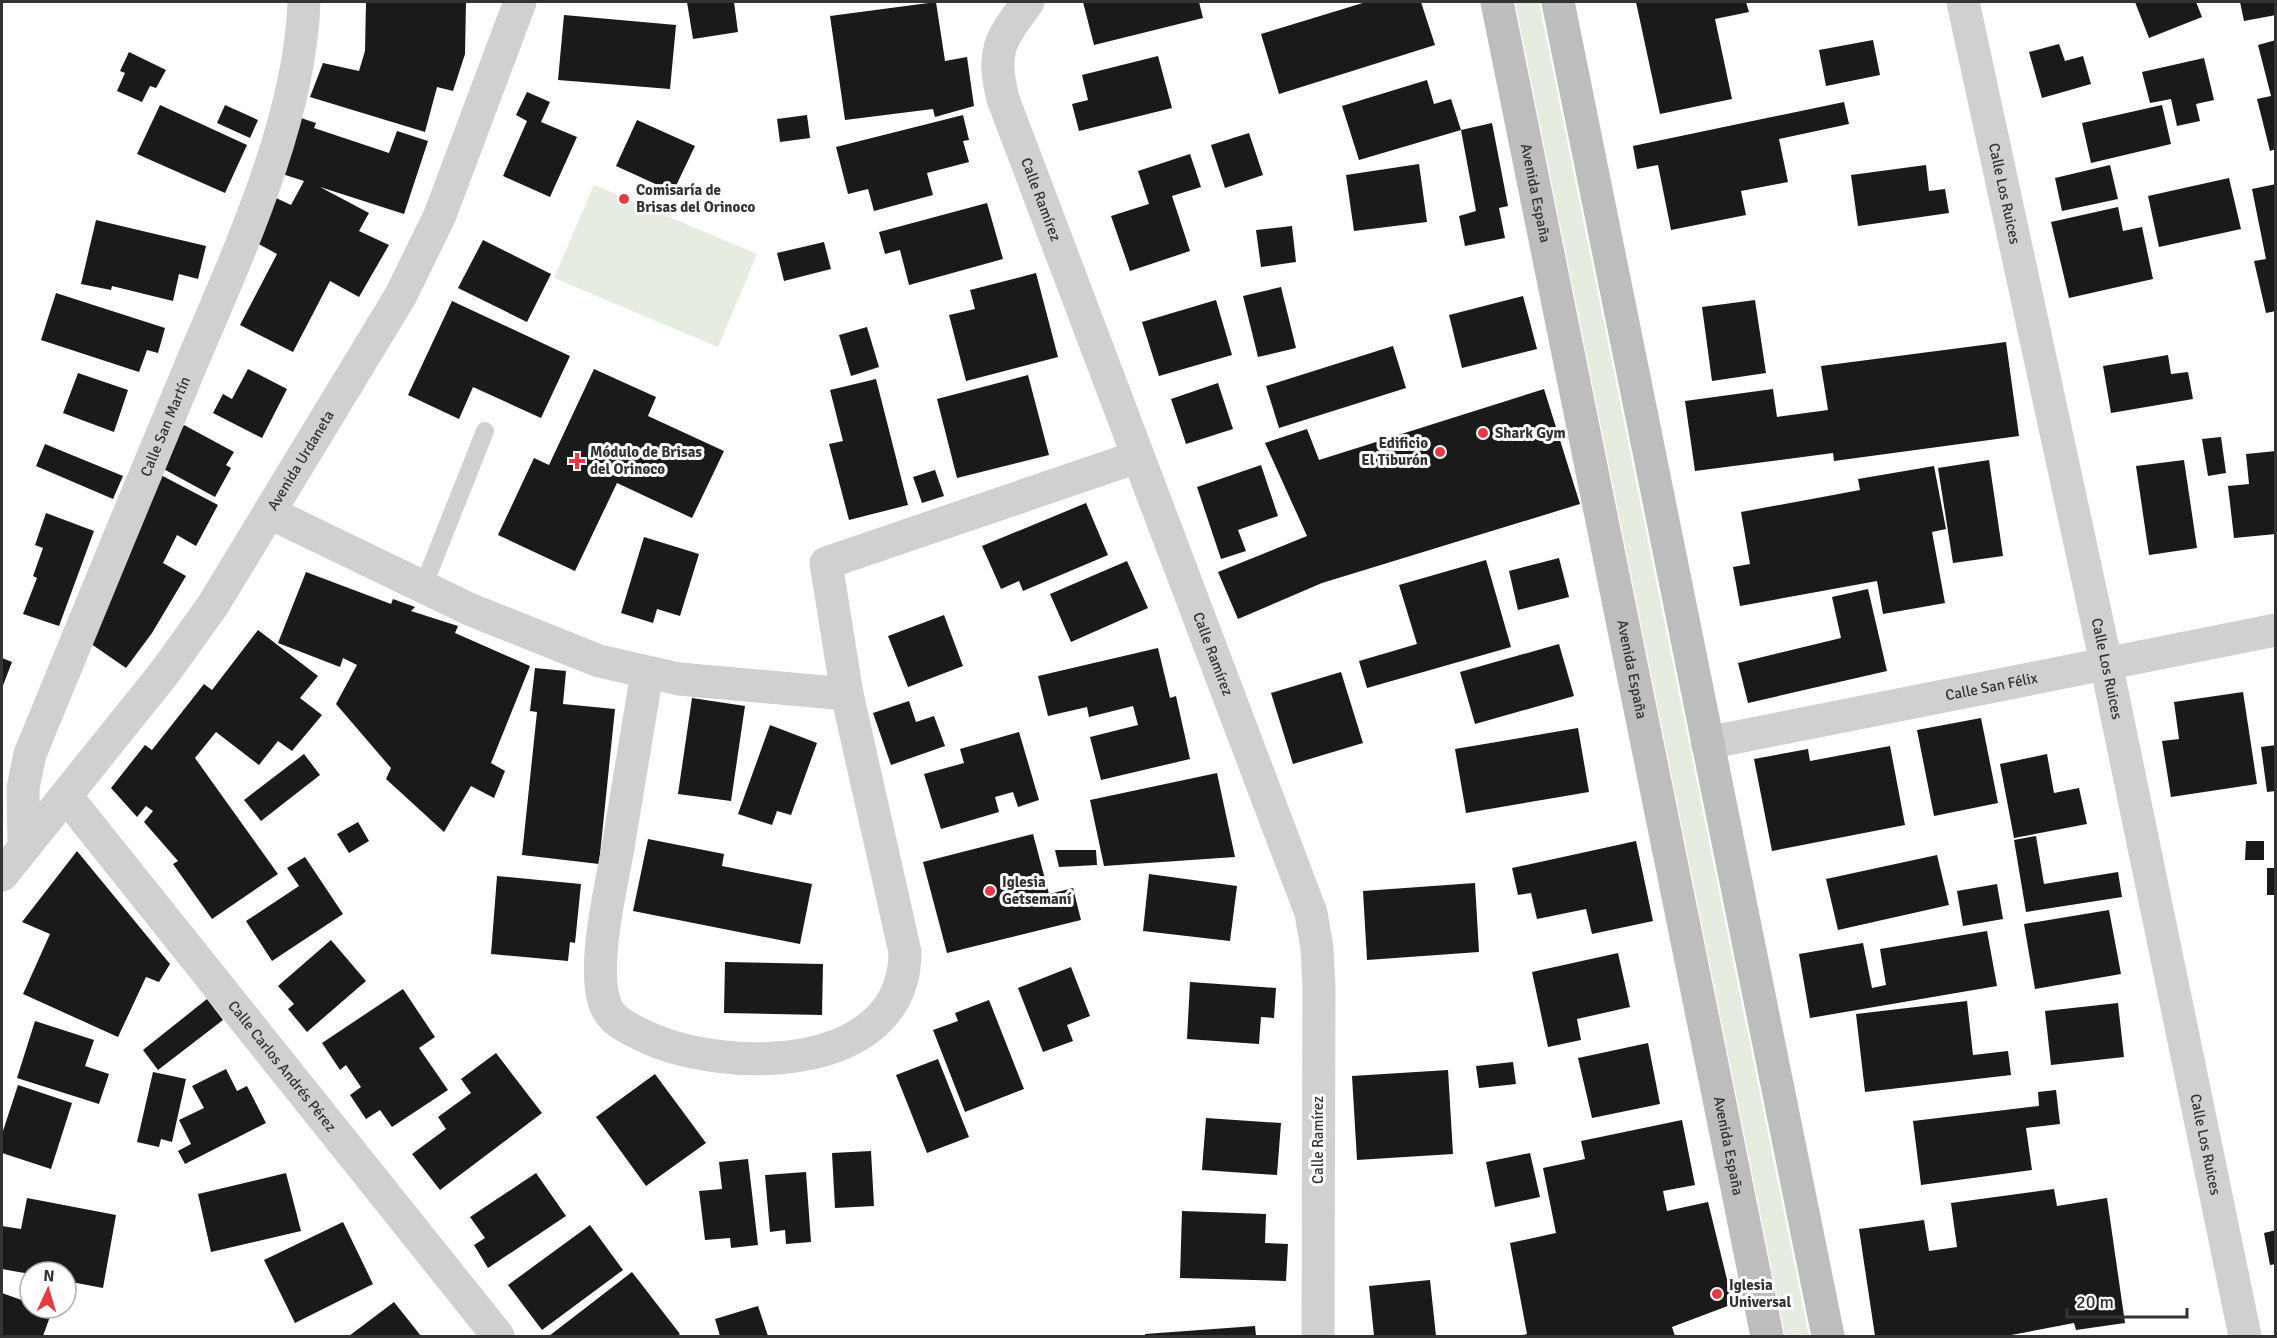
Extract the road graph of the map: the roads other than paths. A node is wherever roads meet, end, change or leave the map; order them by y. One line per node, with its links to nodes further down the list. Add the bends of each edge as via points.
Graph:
1 (304, 2): 17 (street, Calle San Martín, via 303,27 278,140 248,229 30,754 22,788)
2 (520, 2): 9 (street, Avenida Urdaneta, via 440,215 401,295)
3 (1028, 2): 8 (street, Calle Ramírez, via 1002,40 996,63 1002,99)
4 (1497, 2): 21 (main road, Avenida España)
5 (1558, 2): 15 (main road)
6 (1963, 2): 12 (street, Calle Los Ruices)
7 (485, 431): 10 (lane)
8 (1137, 457): 14 (street, via 826,563); 20 (street, Calle Ramírez, via 1311,913 1318,988)
9 (270, 513): 10 (street); 16 (street, Avenida Urdaneta, via 165,672)
10 (423, 587): 13 (street, via 599,661)
11 (2276, 630): 12 (street, Calle San Félix)
12 (2106, 663): 15 (street, Calle San Félix); 23 (street, Calle Los Ruices)
13 (647, 673): 14 (street); 14 (street, via 606,918 603,999 612,1017 622,1025 680,1051 715,1058 779,1058 839,1044 876,1022 902,982 905,952)
14 (847, 694)
15 (1707, 743): 22 (main road)
16 (66, 796): 17 (street, Avenida Urdaneta); 19 (street, Calle Carlos Andrés Pérez)
17 (24, 847): 18 (street, Avenida Urdaneta)
18 (2, 875)
19 (498, 1336)
20 (1318, 1336)
21 (1767, 1336)
22 (1828, 1336)
23 (2245, 1336)

